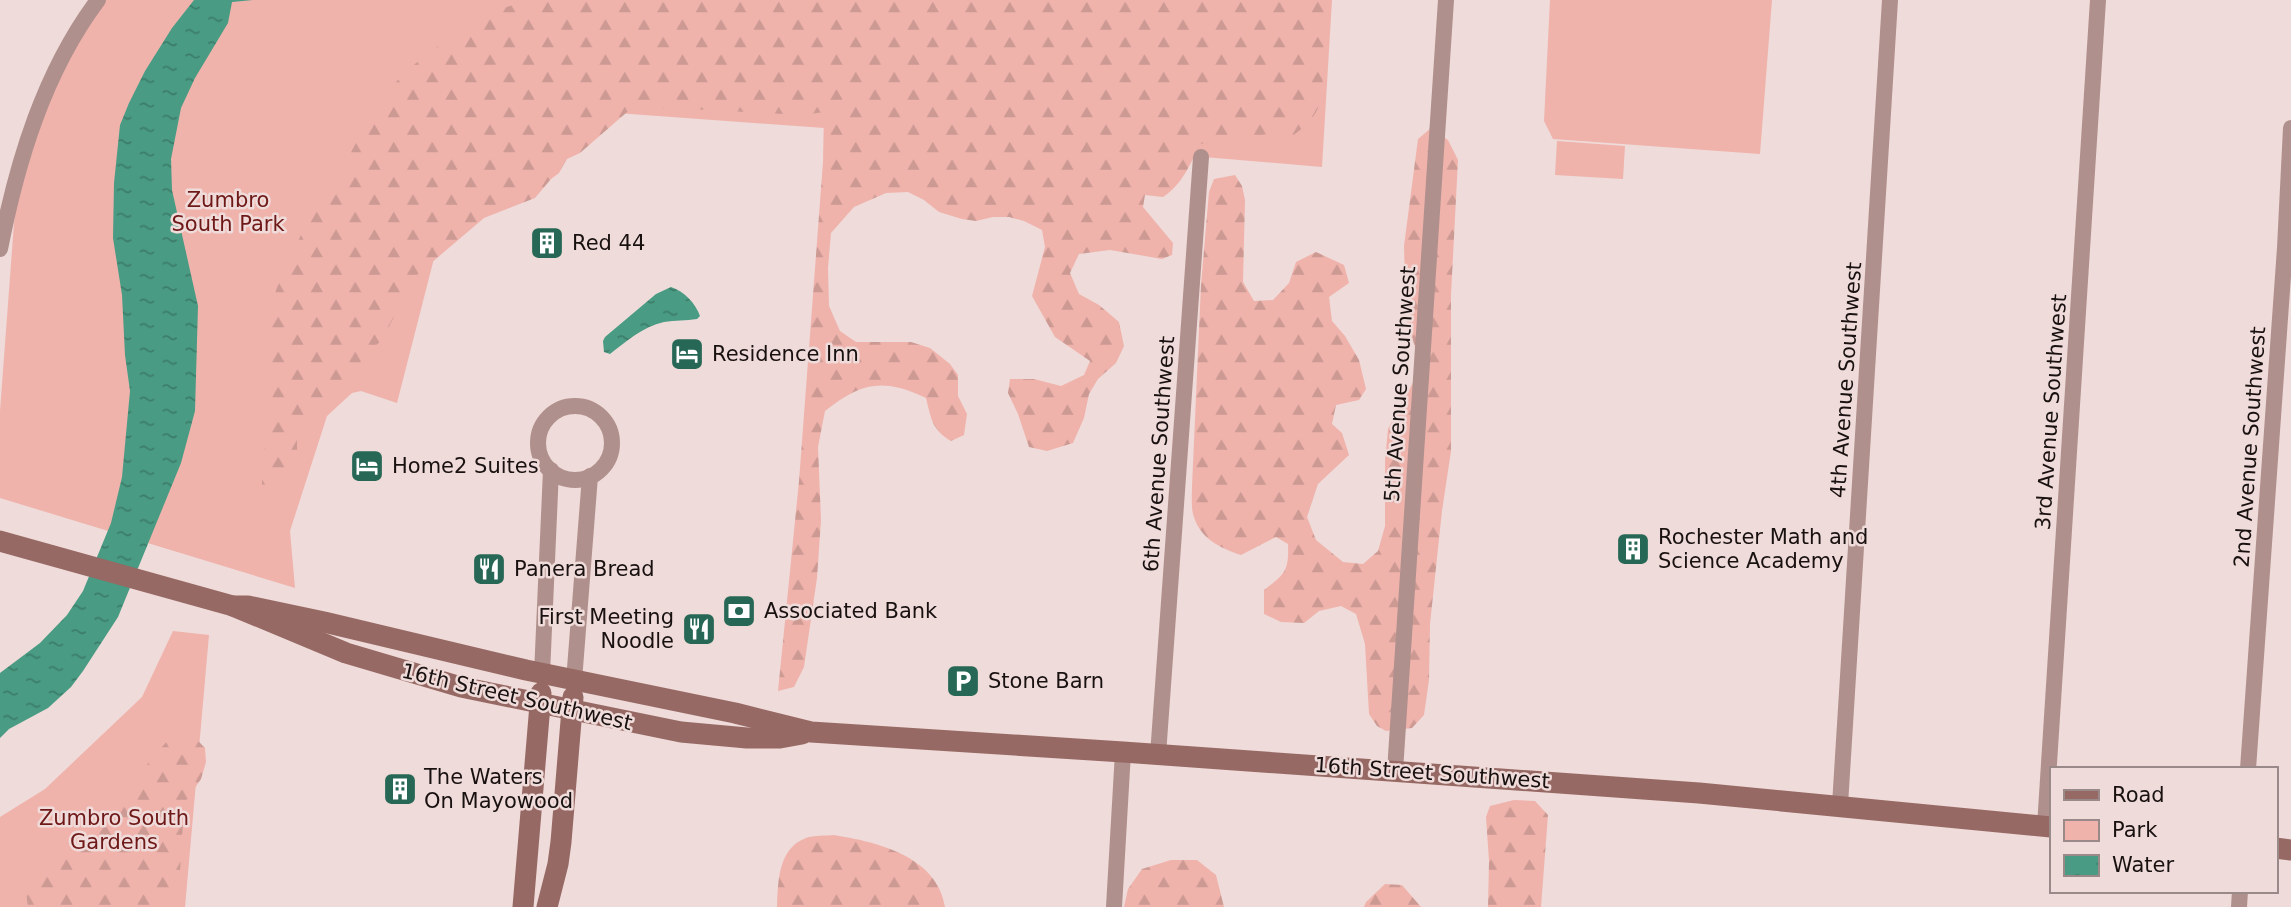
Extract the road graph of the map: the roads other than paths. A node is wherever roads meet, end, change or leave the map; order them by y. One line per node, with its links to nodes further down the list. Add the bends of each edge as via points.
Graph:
1 (98, 0): 7 (street, via 52,78 11,194)
2 (1446, 0): 21 (street, 5th Avenue Southwest)
3 (1890, 0): 23 (street, 4th Avenue Southwest)
4 (2098, 0): 19 (street, 3rd Avenue Southwest)
5 (2291, 128): 20 (street, 2nd Avenue Southwest)
6 (1201, 156): 18 (street, 6th Avenue Southwest)
7 (0, 249)
8 (551, 470): 9 (street, via 570,479); 9 (street, 16th Street Southwest, via 540,452 540,430 562,408 584,407 604,419 612,441 606,462); 12 (street, 16th Street Southwest)
9 (590, 476): 13 (street, 16th Street Southwest)
10 (2, 540): 11 (main road, 16th Street Southwest)
11 (233, 606): 12 (main road, 16th Street Southwest, via 324,622); 14 (main road, 16th Street Southwest, via 346,653 431,679)
12 (542, 674): 13 (main road, 16th Street Southwest); 14 (main road)
13 (574, 681): 15 (main road); 16 (main road, 16th Street Southwest)
14 (540, 704): 15 (main road, 16th Street Southwest); 25 (main road)
15 (572, 711): 16 (main road, 16th Street Southwest, via 714,736 780,737); 26 (main road, via 561,842)
16 (811, 732): 17 (main road, 16th Street Southwest)
17 (1124, 752): 18 (main road, 16th Street Southwest); 27 (street)
18 (1158, 755): 21 (main road, 16th Street Southwest)
19 (2052, 767)
20 (2249, 767)
21 (1395, 771): 23 (main road, 16th Street Southwest)
22 (2050, 793): 24 (street, 3rd Avenue Southwest)
23 (1840, 805): 24 (main road, 16th Street Southwest)
24 (2048, 826)
25 (523, 907)
26 (547, 907)
27 (1114, 907)

